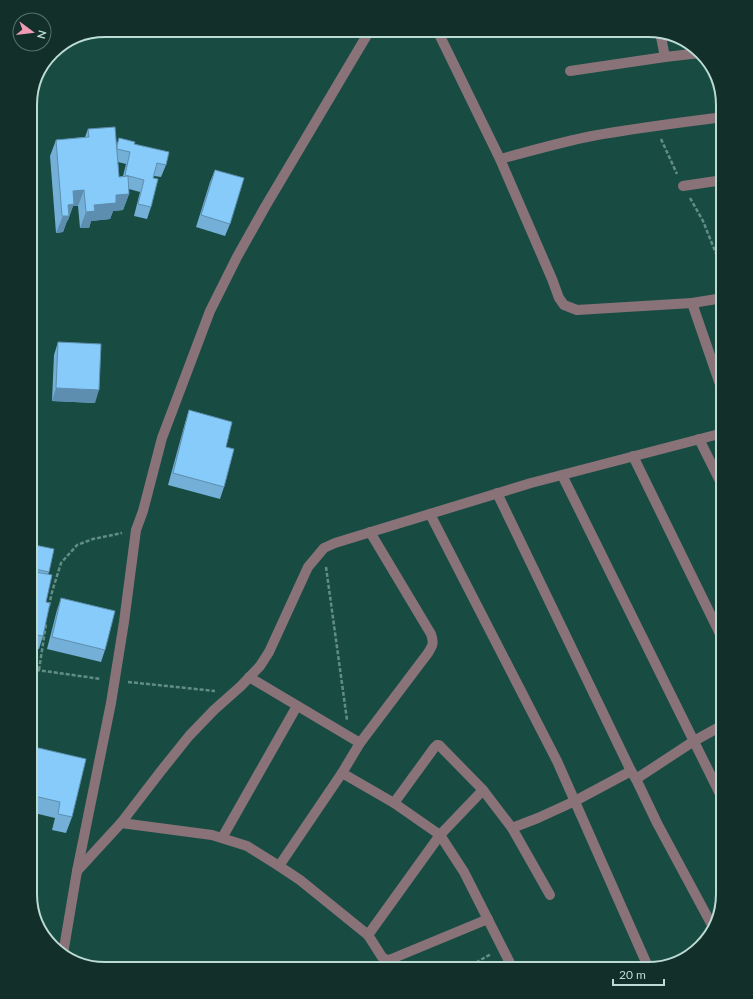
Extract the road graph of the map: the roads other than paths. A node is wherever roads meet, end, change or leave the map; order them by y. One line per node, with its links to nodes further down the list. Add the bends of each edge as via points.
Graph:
1 (366, 37): 39 (street, via 265,207 210,311 162,438 136,530 115,680)
2 (440, 37): 8 (street)
3 (661, 38): 5 (street)
4 (692, 54): 5 (street)
5 (665, 57): 6 (street)
6 (570, 71)
7 (716, 118): 8 (street, via 592,136)
8 (500, 159): 12 (street, via 564,305 577,310)
9 (716, 181): 10 (street)
10 (682, 186)
11 (716, 299): 12 (street)
12 (692, 304): 13 (street)
13 (716, 374)
14 (716, 435): 15 (street)
15 (699, 439): 16 (street); 17 (street)
16 (633, 456): 18 (street); 22 (street)
17 (716, 473)
18 (562, 475): 19 (street); 26 (street)
19 (497, 493): 20 (street); 29 (street)
20 (430, 514): 21 (street); 32 (street, via 557,761)
21 (370, 532): 23 (street, via 324,548 308,567 269,652); 27 (street, via 433,640 428,653)
22 (716, 626)
23 (249, 678): 24 (street); 34 (street, via 189,736)
24 (297, 706): 27 (street); 37 (street)
25 (716, 729): 26 (street)
26 (694, 741): 29 (street); 30 (street)
27 (360, 743): 28 (street)
28 (342, 773): 33 (street); 38 (street)
29 (633, 775): 32 (street); 42 (street)
30 (716, 786)
31 (483, 790): 33 (street, via 439,745 434,748); 35 (street); 36 (street)
32 (575, 802): 35 (street); 46 (street)
33 (394, 803): 36 (street)
34 (121, 823): 37 (street); 39 (street)
35 (512, 828): 40 (street)
36 (440, 835): 41 (street, via 464,872); 43 (street)
37 (222, 838): 38 (street, via 247,846)
38 (279, 866): 43 (street, via 306,884)
39 (77, 871): 44 (street)
40 (550, 895)
41 (488, 919): 43 (street, via 389,960 382,957); 45 (street)
42 (710, 921)
43 (368, 935)
44 (63, 948)
45 (509, 962)
46 (646, 962)

